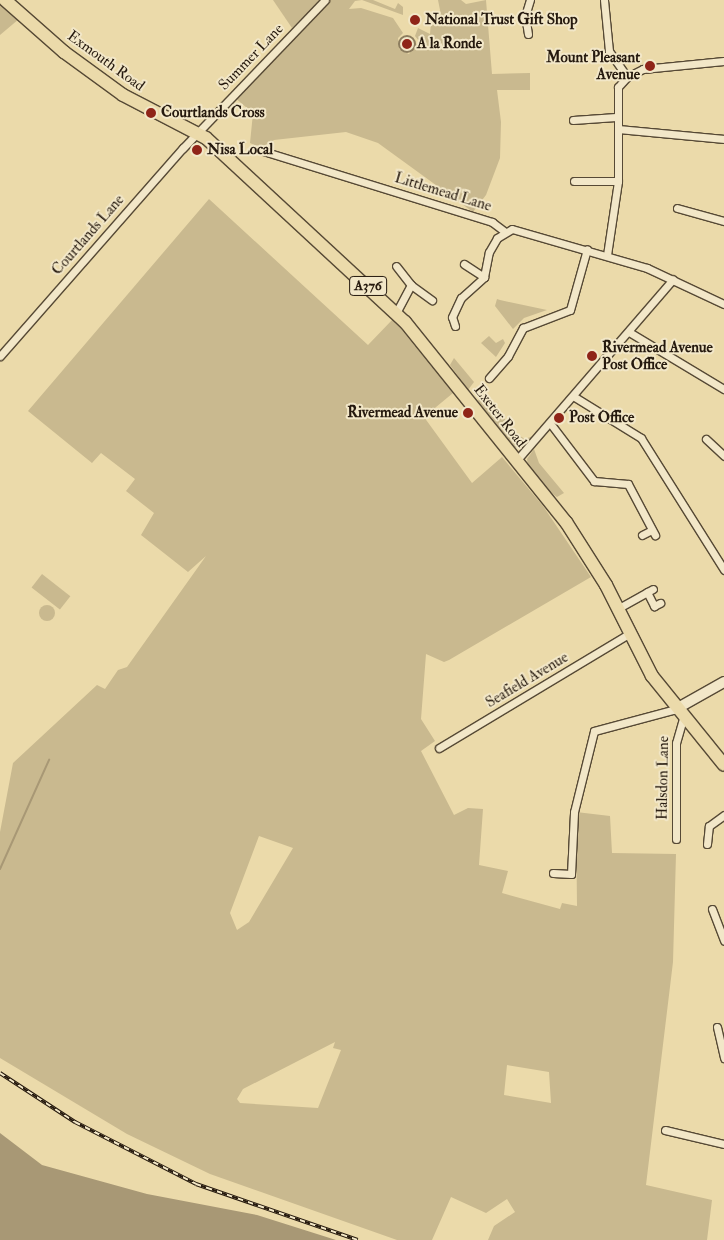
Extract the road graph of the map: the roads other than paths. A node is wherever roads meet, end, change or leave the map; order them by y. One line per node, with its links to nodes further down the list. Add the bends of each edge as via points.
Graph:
1 (5, 0): 11 (highway, Exmouth Road / A376, via 64,52 122,96)
2 (326, 0): 11 (street, Summer Lane)
3 (530, 0): 5 (street, via 525,16)
4 (604, 0): 7 (street, via 609,51)
5 (528, 34)
6 (724, 61): 7 (street, via 643,69)
7 (627, 77): 8 (street, via 618,88)
8 (616, 117): 9 (street); 10 (street)
9 (573, 120)
10 (619, 129): 12 (street); 15 (street)
11 (197, 132): 28 (highway, Exeter Road / A376); 31 (street, Courtlands Lane)
12 (724, 139)
13 (263, 151): 18 (street, Littlemead Lane, via 492,222)
14 (574, 181): 15 (street)
15 (618, 181): 20 (street, via 614,228)
16 (677, 208): 17 (street)
17 (724, 221)
18 (504, 231): 19 (street, Littlemead Lane, via 518,230); 23 (street, via 489,252)
19 (586, 249): 20 (street, Littlemead Lane); 32 (street, via 570,310 523,328 508,356)
20 (607, 256): 24 (street, Littlemead Lane)
21 (464, 264): 23 (street)
22 (396, 266): 25 (street)
23 (484, 277): 29 (street, via 461,298 452,317)
24 (673, 278): 27 (street, Littlemead Lane); 30 (street)
25 (412, 286): 26 (street); 28 (street)
26 (432, 300)
27 (724, 304)
28 (396, 312): 38 (highway, Exeter Road / A376)
29 (455, 326)
30 (629, 332): 33 (street); 34 (street)
31 (0, 356)
32 (489, 378)
33 (724, 389)
34 (573, 396): 35 (street); 40 (street, via 641,438)
35 (550, 423): 38 (street); 39 (street, via 594,481 628,484 654,532)
36 (719, 438): 37 (street, via 709,441)
37 (724, 456)
38 (515, 462): 42 (highway, Exeter Road / A376, via 566,522)
39 (642, 535)
40 (724, 570)
41 (660, 603): 42 (street, via 654,606 650,590)
42 (617, 609): 43 (highway, Exeter Road / A376)
43 (629, 634): 45 (highway, Exeter Road / A376); 46 (street, Seafield Avenue)
44 (724, 682): 45 (street)
45 (679, 714): 47 (highway, Exeter Road / A376); 49 (street, Halsdon Lane); 51 (street, via 594,731 574,812 571,874)
46 (439, 748)
47 (724, 765)
48 (724, 815): 50 (street, via 709,826)
49 (676, 840)
50 (707, 844)
51 (554, 873)
52 (712, 909): 53 (street)
53 (724, 941)
54 (716, 1027): 55 (street)
55 (722, 1041): 56 (street)
56 (724, 1058)
57 (665, 1130): 58 (street)
58 (679, 1134): 59 (street); 60 (street)
59 (677, 1143)
60 (724, 1144)

